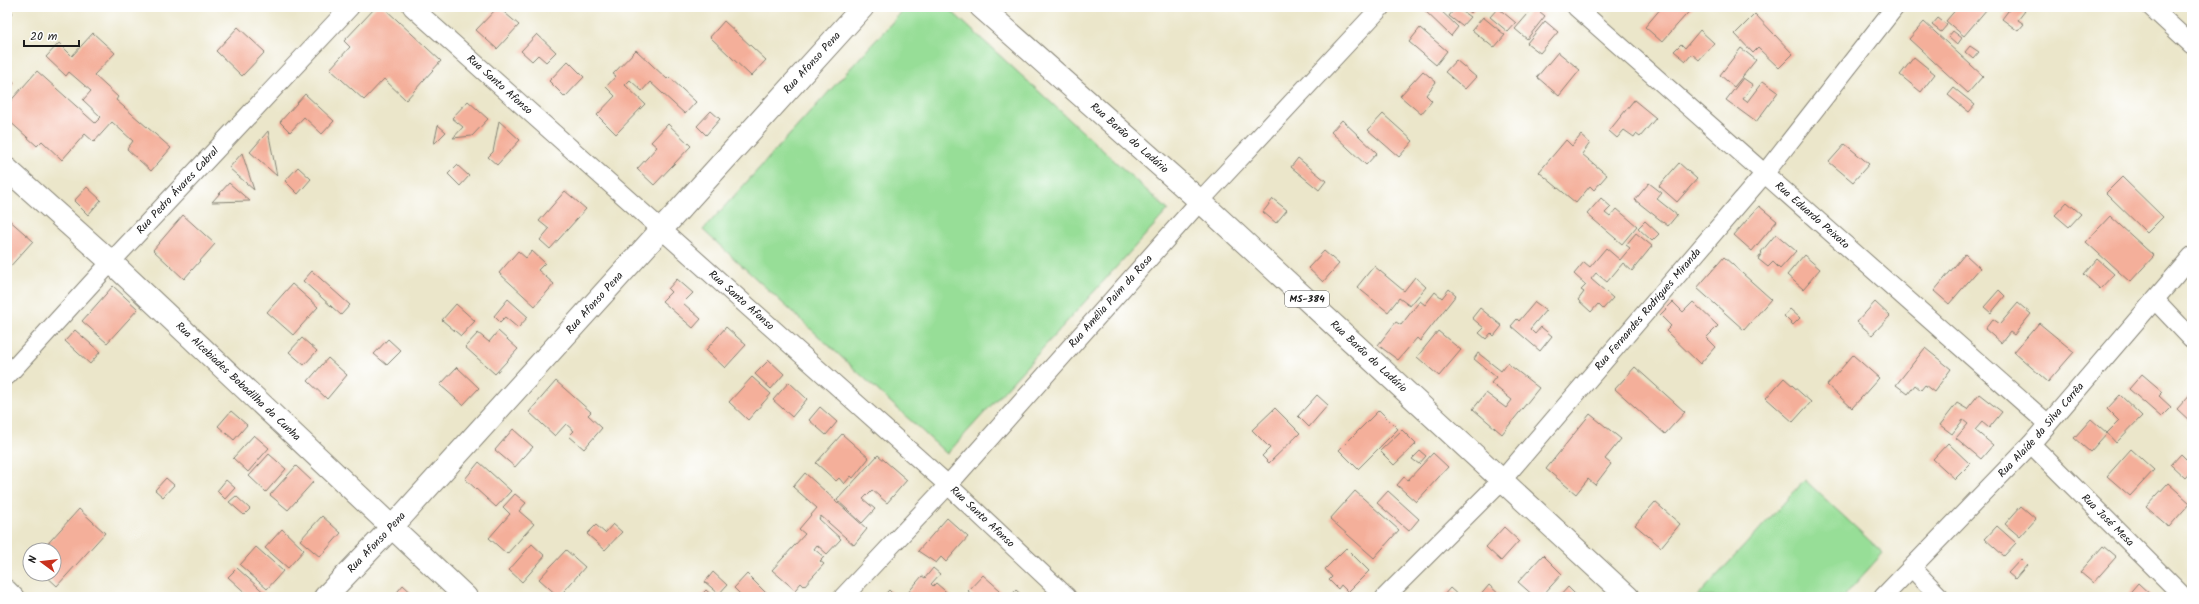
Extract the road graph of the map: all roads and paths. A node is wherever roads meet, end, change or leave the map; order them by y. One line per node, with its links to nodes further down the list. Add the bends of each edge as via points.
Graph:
1 (350, 7): 15 (street, Rua Pedro Ávares Cabral)
2 (412, 7): 13 (street, Rua Santo Afonso)
3 (864, 7): 13 (street, Rua Afonso Pena)
4 (980, 7): 12 (street, Rua Barão do Ladário / MS-384)
5 (1380, 7): 12 (street, Rua Amélia Paim da Rosa)
6 (1576, 7): 11 (street, Rua Eduardo Peixoto)
7 (1895, 7): 11 (street, Rua Fernandes Rodrigues Miranda)
8 (2151, 7): 9 (street)
9 (2192, 45)
10 (7, 169): 15 (street, Rua Alcebiades Bobadilha da Cunha)
11 (1765, 173): 19 (street, Rua Eduardo Peixoto); 21 (street, Rua Fernandes Rodrigues Miranda)
12 (1200, 201): 21 (street, Rua Barão do Ladário / MS-384); 22 (street, Rua Amélia Paim da Rosa)
13 (662, 230): 22 (street, Rua Santo Afonso); 23 (street, Rua Afonso Pena)
14 (2192, 256): 16 (street, Rua Alaíde da Silva Corrêa)
15 (111, 262): 18 (street, Rua Pedro Ávares Cabral); 23 (street, Rua Alcebiades Bobadilha da Cunha)
16 (2155, 300): 17 (street); 19 (street, Rua Alaíde da Silva Corrêa)
17 (2192, 339)
18 (7, 376)
19 (2048, 424): 20 (street, Rua Alaíde da Silva Corrêa)
20 (2031, 444): 24 (street, Rua Alaíde da Silva Corrêa); 35 (street, Rua José Mesa)
21 (1503, 479): 31 (street, Rua Fernandes Rodrigues Miranda); 32 (street, Rua Barão do Ladário / MS-384)
22 (948, 485): 29 (street, Rua Amélia Paim da Rosa); 30 (street, Rua Santo Afonso)
23 (392, 527): 27 (street, Rua Afonso Pena); 28 (street, Rua Alcebiades Bobadilha da Cunha)
24 (1912, 568): 33 (street, Rua Alaíde da Silva Corrêa); 34 (street)
25 (7, 589): 26 (street)
26 (16, 597)
27 (325, 597)
28 (466, 597)
29 (843, 597)
30 (1067, 597)
31 (1385, 597)
32 (1628, 597)
33 (1883, 597)
34 (1940, 597)
35 (2184, 597)

